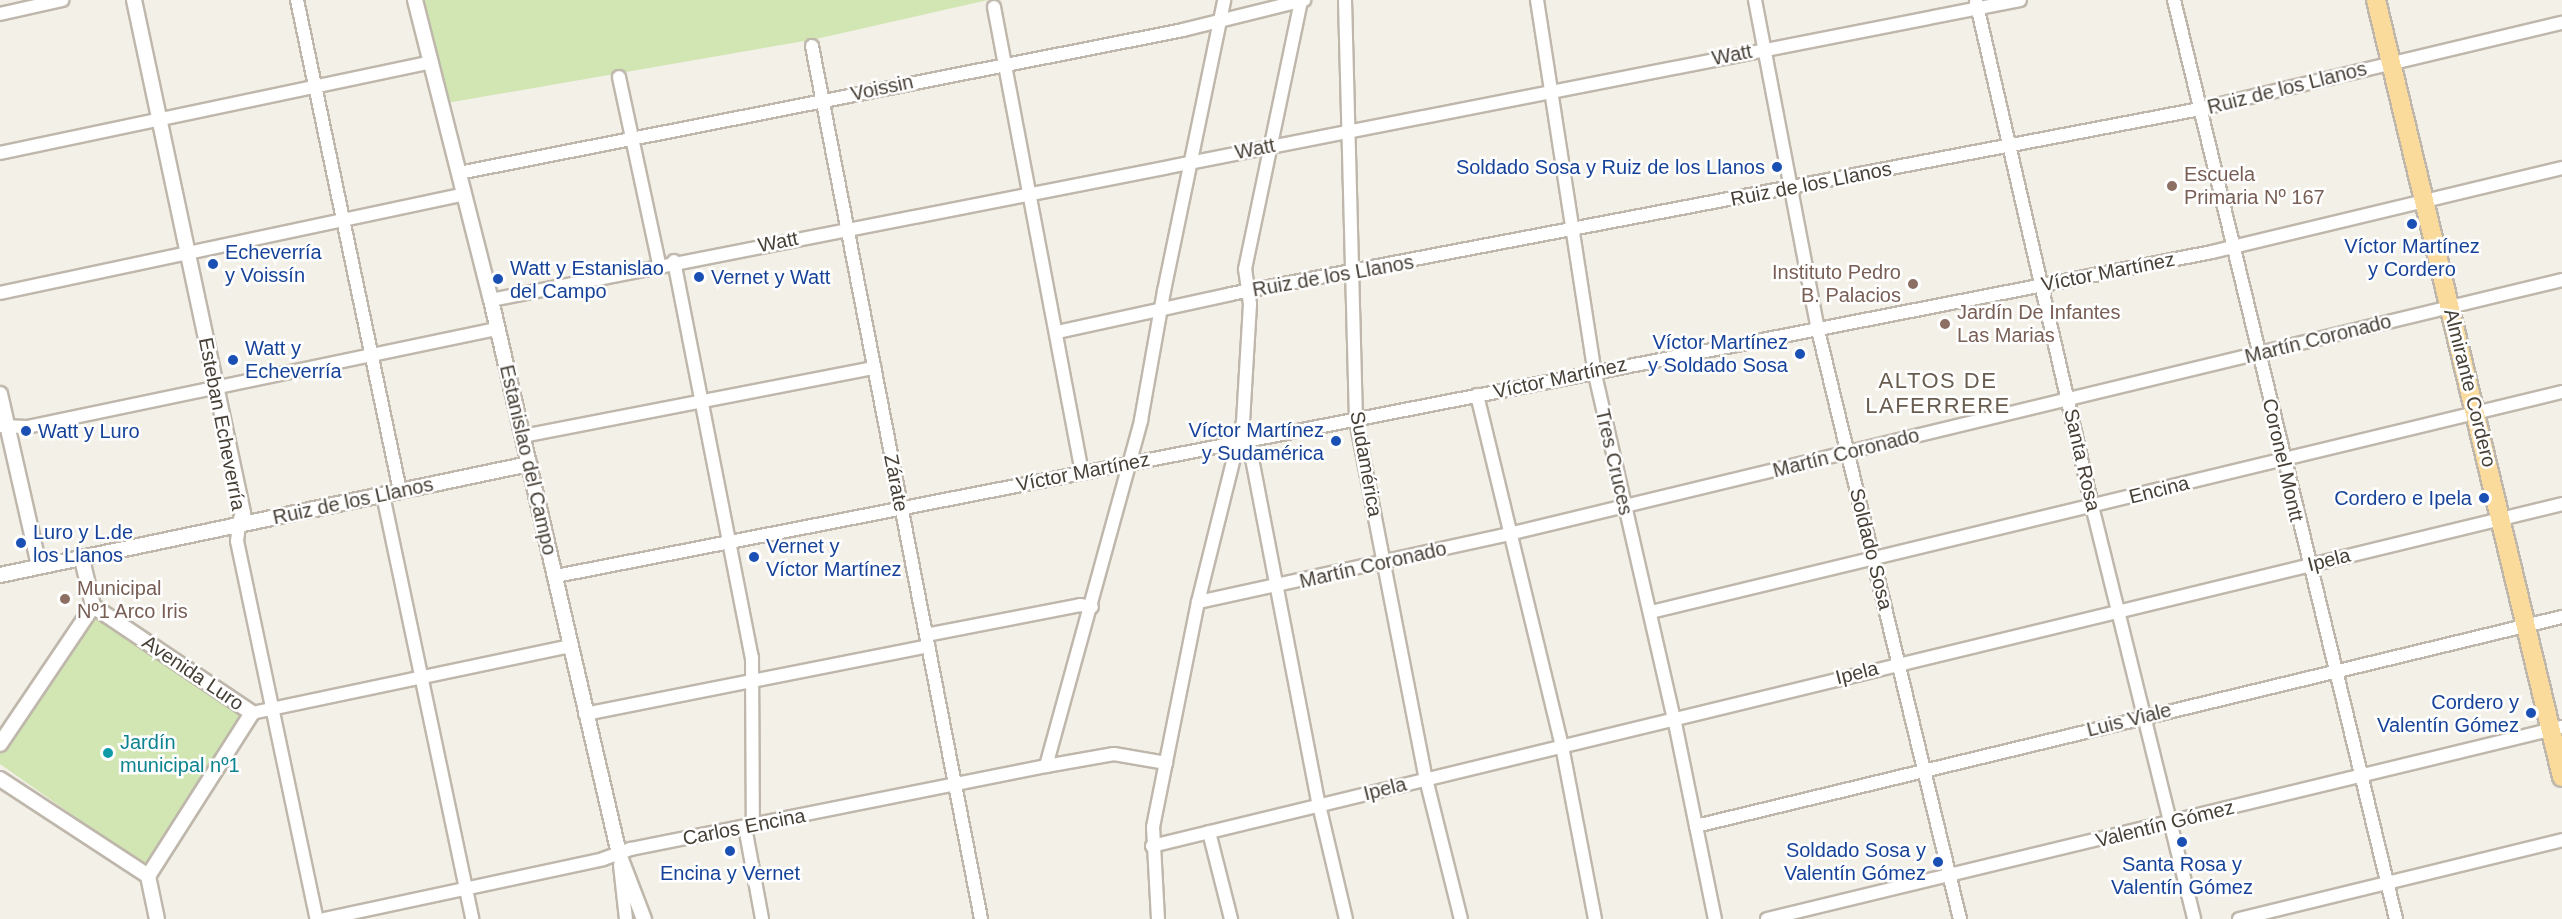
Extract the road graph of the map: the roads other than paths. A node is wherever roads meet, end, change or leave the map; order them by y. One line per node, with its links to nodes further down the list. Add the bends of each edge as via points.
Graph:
1 (62, 0): 15 (street)
2 (134, 0): 28 (street, Esteban Echeverría)
3 (297, 0): 24 (street)
4 (415, 0): 20 (street, Estanislao del Campo)
5 (1224, 0): 16 (street)
6 (1303, 0): 16 (street, Voissin); 31 (street)
7 (1345, 0): 29 (street, Sudamérica)
8 (1537, 0): 25 (street, Tres Cruces)
9 (1755, 0): 19 (street, Soldado Sosa)
10 (2020, 0): 13 (street, Watt)
11 (2174, 0): 27 (street, Coronel Montt)
12 (2376, 0): 22 (main road, Almirante Cordero)
13 (1976, 4): 19 (street, Watt); 32 (street, Santa Rosa)
14 (994, 7): 21 (street)
15 (0, 14)
16 (1219, 21): 21 (street, Voissin); 34 (street)
17 (2562, 23): 22 (street, Ruiz de los Llanos)
18 (812, 46): 26 (street, Zárate)
19 (1765, 48): 25 (street, Watt); 37 (street, Soldado Sosa)
20 (431, 62): 24 (street); 36 (street, Estanislao del Campo)
21 (1004, 62): 26 (street, Voissin); 38 (street)
22 (2391, 63): 27 (street, Ruiz de los Llanos); 40 (main road, Almirante Cordero)
23 (619, 77): 30 (street)
24 (315, 85): 28 (street); 41 (street)
25 (1551, 91): 29 (street, Watt); 43 (street, Tres Cruces)
26 (822, 100): 30 (street, Voissin); 42 (street, Zárate)
27 (2200, 109): 32 (street, Ruiz de los Llanos); 44 (street, Coronel Montt)
28 (159, 121): 33 (street); 45 (street, Esteban Echeverría)
29 (1350, 131): 31 (street, Watt); 48 (street, Sudamérica)
30 (634, 137): 36 (street, Voissin); 47 (street)
31 (1272, 146): 34 (street, Watt); 51 (street, via 1245,269)
32 (2009, 147): 37 (street, Ruiz de los Llanos); 50 (street, Santa Rosa)
33 (0, 153)
34 (1191, 161): 38 (street, Watt); 55 (street)
35 (2562, 168): 40 (street, Víctor Martínez)
36 (459, 173): 39 (street, Estanislao del Campo)
37 (1791, 188): 43 (street, Ruiz de los Llanos); 57 (street, Soldado Sosa)
38 (1030, 193): 42 (street, Watt); 58 (street)
39 (464, 194): 41 (street); 53 (street, Estanislao del Campo)
40 (2425, 201): 44 (street, Víctor Martínez); 54 (main road, Almirante Cordero)
41 (343, 221): 45 (street); 60 (street)
42 (847, 229): 46 (street, Watt); 61 (street, Zárate)
43 (1572, 231): 48 (street, Ruiz de los Llanos); 62 (street, Tres Cruces)
44 (2233, 247): 50 (street, Víctor Martínez); 59 (street, Coronel Montt)
45 (187, 254): 52 (street); 63 (street, Esteban Echeverría)
46 (674, 261): 47 (street, Watt); 68 (street)
47 (659, 264): 53 (street, Watt)
48 (1352, 273): 51 (street, Ruiz de los Llanos); 70 (street, Sudamérica)
49 (2562, 280): 54 (street, Martín Coronado)
50 (2040, 285): 57 (street, Víctor Martínez); 67 (street, Santa Rosa)
51 (1248, 291): 55 (street, Ruiz de los Llanos); 73 (street)
52 (0, 293)
53 (490, 300): 56 (street, Estanislao del Campo)
54 (2450, 306): 59 (street, Martín Coronado); 69 (main road, Almirante Cordero)
55 (1161, 311): 58 (street, Ruiz de los Llanos); 76 (street)
56 (497, 329): 60 (street); 72 (street, Estanislao del Campo)
57 (1818, 330): 62 (street, Víctor Martínez); 74 (street, Soldado Sosa)
58 (1057, 332): 78 (street)
59 (2258, 354): 67 (street, Martín Coronado); 75 (street, Coronel Montt)
60 (371, 355): 63 (street); 79 (street)
61 (874, 368): 68 (street); 84 (street, Zárate)
62 (1594, 370): 66 (street, Víctor Martínez); 82 (street, Tres Cruces)
63 (217, 387): 71 (street, via 27,427); 86 (street, Esteban Echeverría, via 243,513)
64 (2562, 392): 69 (street, Encina)
65 (0, 394): 71 (street)
66 (1477, 395): 70 (street, Víctor Martínez); 87 (street)
67 (2067, 399): 74 (street, Martín Coronado); 83 (street, Santa Rosa)
68 (703, 402): 72 (street); 88 (street)
69 (2476, 413): 75 (street, Encina); 85 (main road, Almirante Cordero)
70 (1356, 420): 73 (street, Víctor Martínez); 91 (street, Sudamérica)
71 (4, 427): 93 (street)
72 (523, 436): 77 (street, Estanislao del Campo)
73 (1243, 445): 76 (street, Víctor Martínez); 96 (street); 97 (street)
74 (1848, 453): 82 (street, Martín Coronado); 90 (street, Soldado Sosa)
75 (2284, 459): 83 (street, Encina); 92 (street, Coronel Montt)
76 (1132, 462): 78 (street, Víctor Martínez); 99 (street)
77 (529, 465): 79 (street, Ruiz de los Llanos); 95 (street, Estanislao del Campo)
78 (1082, 471): 84 (street, Víctor Martínez)
79 (400, 491): 80 (street, Ruiz de los Llanos)
80 (383, 495): 86 (street, Ruiz de los Llanos); 108 (street)
81 (2562, 504): 85 (street, Ipela)
82 (1623, 506): 87 (street, Martín Coronado); 100 (street, Tres Cruces)
83 (2092, 506): 90 (street, Encina); 101 (street, Santa Rosa)
84 (901, 508): 88 (street, Víctor Martínez); 104 (street, Zárate)
85 (2501, 519): 92 (street, Ipela); 103 (main road, Almirante Cordero)
86 (239, 525): 89 (street, Ruiz de los Llanos); 110 (street, Esteban Echeverría, via 237,541)
87 (1509, 534): 91 (street, Martín Coronado); 117 (street)
88 (730, 542): 95 (street, Víctor Martínez); 109 (street)
89 (82, 559): 93 (street, Ruiz de los Llanos); 98 (street)
90 (1872, 560): 100 (street, Encina); 106 (street, Soldado Sosa)
91 (1384, 563): 96 (street, Martín Coronado); 124 (street, Sudamérica)
92 (2308, 565): 101 (street, Ipela); 107 (street, Coronel Montt)
93 (39, 566): 94 (street, Ruiz de los Llanos)
94 (0, 575)
95 (556, 576): 105 (street, Estanislao del Campo)
96 (1277, 586): 97 (street, Martín Coronado); 126 (street)
97 (1198, 602): 118 (street)
98 (93, 606): 111 (street, Avenida Luro); 116 (street)
99 (1092, 607): 104 (street, via 1080,605); 119 (street)
100 (1651, 612): 114 (street, Tres Cruces)
101 (2119, 612): 106 (street, Ipela); 113 (street, Santa Rosa)
102 (2562, 617): 103 (street, Luis Viale)
103 (2526, 626): 107 (street, Luis Viale); 115 (main road, Almirante Cordero)
104 (927, 640): 109 (street); 125 (street, Zárate)
105 (571, 646): 108 (street); 112 (street, Estanislao del Campo)
106 (1899, 663): 114 (street, Ipela); 120 (street, Soldado Sosa)
107 (2334, 671): 113 (street, Luis Viale); 121 (street, Coronel Montt)
108 (420, 678): 110 (street); 137 (street)
109 (754, 679): 112 (street); 129 (street)
110 (273, 708): 111 (street); 139 (street, Esteban Echeverría)
111 (252, 713): 134 (street, Avenida Luro)
112 (585, 714): 133 (street, Estanislao del Campo)
113 (2145, 716): 120 (street, Luis Viale); 127 (street, Santa Rosa)
114 (1674, 718): 117 (street, Ipela); 128 (street, Tres Cruces)
115 (2556, 728): 121 (street, Valentín Gómez); 122 (main road, Almirante Cordero)
116 (0, 744)
117 (1562, 746): 124 (street, Ipela); 150 (street)
118 (1166, 763): 119 (street, Carlos Encina, via 1114,754); 132 (street)
119 (1046, 766): 125 (street, Carlos Encina)
120 (1924, 770): 128 (street, Luis Viale); 135 (street, Soldado Sosa)
121 (2362, 777): 127 (street, Valentín Gómez); 136 (street, Coronel Montt)
122 (2562, 777)
123 (0, 779): 134 (street)
124 (1426, 779): 126 (street, Ipela); 149 (street, Sudamérica)
125 (954, 784): 129 (street, Carlos Encina); 145 (street, Zárate)
126 (1319, 805): 130 (street, Ipela); 148 (street)
127 (2171, 822): 135 (street, Valentín Gómez); 154 (street, Santa Rosa)
128 (1696, 826): 151 (street, Tres Cruces)
129 (749, 827): 133 (street, Carlos Encina); 144 (street)
130 (1209, 832): 132 (street, Ipela); 147 (street)
131 (2562, 840): 136 (street)
132 (1152, 846): 146 (street)
133 (619, 854): 137 (street, Carlos Encina); 142 (street); 143 (street, Estanislao del Campo)
134 (148, 876): 138 (street)
135 (1950, 876): 152 (street, Valentín Gómez); 153 (street, Soldado Sosa)
136 (2387, 882): 155 (street); 156 (street, Coronel Montt)
137 (465, 889): 140 (street, Carlos Encina); 141 (street)
138 (157, 919)
139 (317, 919)
140 (324, 919)
141 (471, 919)
142 (627, 919)
143 (644, 919)
144 (762, 919)
145 (981, 919)
146 (1158, 919)
147 (1231, 919)
148 (1346, 919)
149 (1461, 919)
150 (1595, 919)
151 (1715, 919)
152 (1767, 919)
153 (1960, 919)
154 (2193, 919)
155 (2239, 919)
156 (2396, 919)

